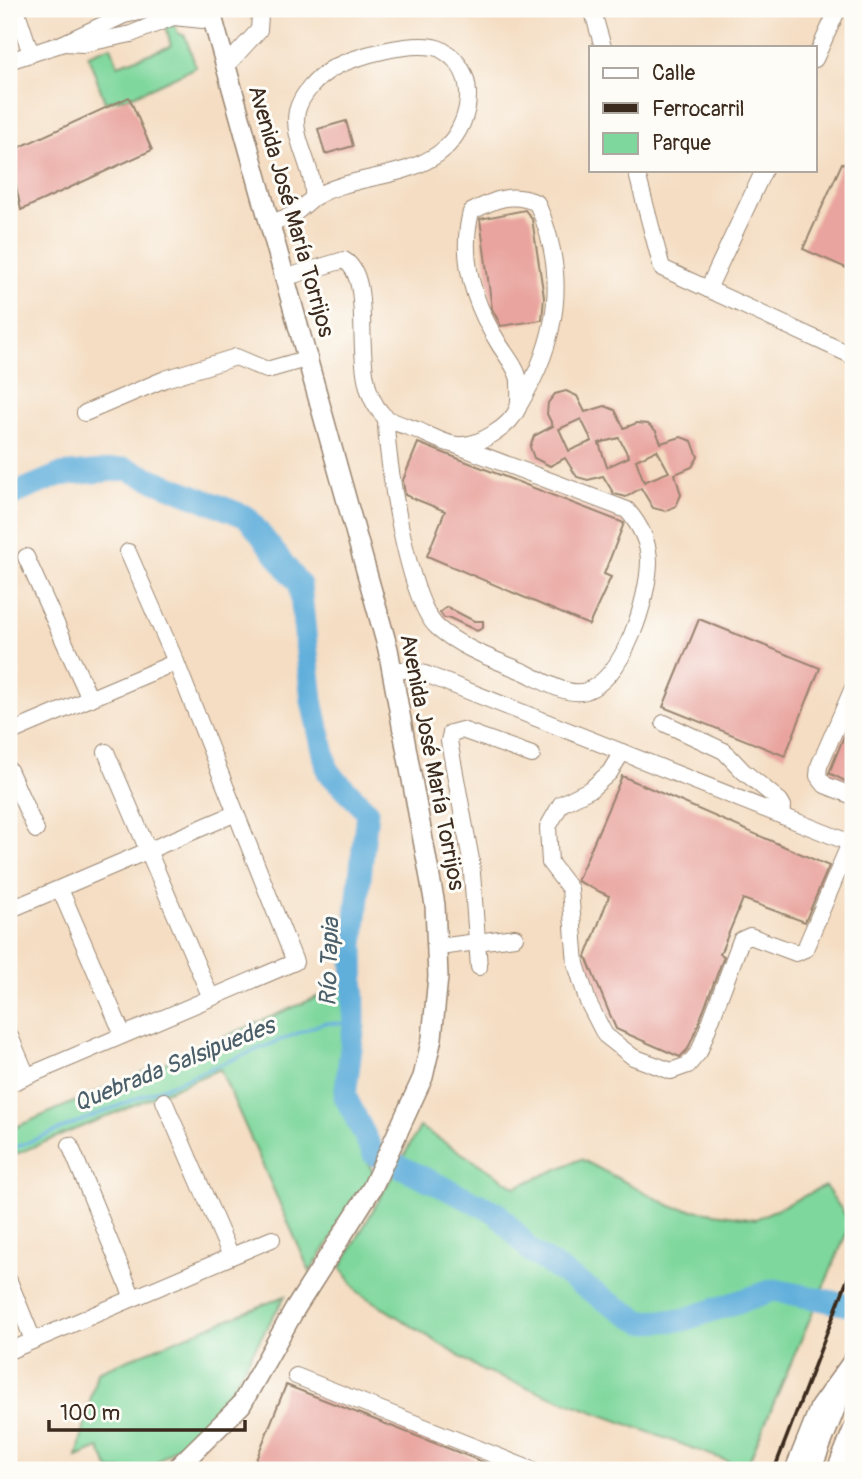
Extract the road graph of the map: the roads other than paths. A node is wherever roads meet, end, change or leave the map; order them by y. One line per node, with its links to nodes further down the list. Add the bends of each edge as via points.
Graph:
1 (16, 9): 11 (street)
2 (156, 9): 5 (street)
3 (592, 9): 10 (street)
4 (838, 9): 12 (street)
5 (138, 12): 8 (street); 9 (street)
6 (212, 15): 9 (street, via 173,17); 14 (main road, Avenida José María Torrijos)
7 (260, 15): 14 (street, via 259,30)
8 (120, 27): 9 (street); 11 (street, via 83,44 64,43)
9 (142, 29)
10 (603, 46)
11 (32, 54): 13 (street)
12 (816, 58)
13 (9, 61)
14 (226, 66): 18 (main road, Avenida José María Torrijos)
15 (637, 172): 20 (street, via 662,268)
16 (763, 172): 20 (street)
17 (313, 198): 17 (street, via 314,179 299,143 297,110 310,87 330,69 420,44 442,50 460,66 468,110 460,131 438,154 369,180 328,189); 18 (street, via 293,215)
18 (270, 223): 19 (main road, Avenida José María Torrijos)
19 (287, 277): 22 (main road, Avenida José María Torrijos); 25 (street, via 348,262 360,292 363,376 373,403)
20 (708, 289): 21 (street)
21 (853, 356)
22 (309, 358): 24 (street, via 267,370 236,358 165,379); 32 (main road, Avenida José María Torrijos)
23 (518, 407): 23 (street, via 519,377 482,317 467,266 465,236 471,212 492,200 518,195 537,203 546,223 556,308 540,371); 26 (street)
24 (85, 413)
25 (386, 418): 27 (street); 28 (street, via 386,444 407,556 424,607 436,625 484,655 569,692 586,691 606,678 623,655 640,610 649,562 642,528 627,510)
26 (495, 435): 27 (street); 28 (street)
27 (458, 446): 28 (street)
28 (511, 466)
29 (128, 552): 31 (street)
30 (26, 556): 34 (street)
31 (176, 662): 34 (street); 42 (street)
32 (393, 670): 38 (street, via 428,675); 51 (main road, Avenida José María Torrijos)
33 (853, 688): 41 (street, via 818,776 825,785)
34 (90, 699): 36 (street)
35 (664, 723): 43 (street, via 724,751 780,801)
36 (9, 733)
37 (106, 752): 46 (street)
38 (622, 752): 43 (street); 45 (street, via 610,772 591,789 561,804 548,827 550,863 570,889 576,964 588,1002 605,1035 633,1057 671,1071 688,1065 699,1052 741,940 750,936 796,953 805,949)
39 (532, 755): 50 (street, via 462,730 452,733 449,741 471,860)
40 (9, 769): 44 (street)
41 (853, 796)
42 (234, 814): 46 (street); 53 (street, via 295,962)
43 (782, 816): 45 (street)
44 (36, 830)
45 (852, 843)
46 (150, 850): 47 (street); 53 (street)
47 (60, 888): 48 (street); 55 (street)
48 (9, 910)
49 (515, 937): 50 (street)
50 (479, 940): 51 (street); 52 (street)
51 (439, 947): 69 (main road, Avenida José María Torrijos, via 432,1038 423,1077 401,1132 241,1405)
52 (479, 967)
53 (211, 998): 55 (street)
54 (9, 1034): 56 (street)
55 (122, 1035): 56 (street)
56 (27, 1076): 57 (street)
57 (9, 1084)
58 (164, 1101): 61 (street)
59 (71, 1145): 63 (street)
60 (272, 1239): 61 (street)
61 (231, 1256): 63 (street)
62 (9, 1281): 64 (street)
63 (133, 1298): 64 (street)
64 (33, 1340): 65 (street)
65 (9, 1351)
66 (853, 1362): 71 (main road, via 820,1407); 72 (main road)
67 (296, 1376): 70 (street)
68 (853, 1430): 73 (main road)
69 (175, 1470)
70 (532, 1470)
71 (795, 1470)
72 (811, 1470)
73 (837, 1470)

